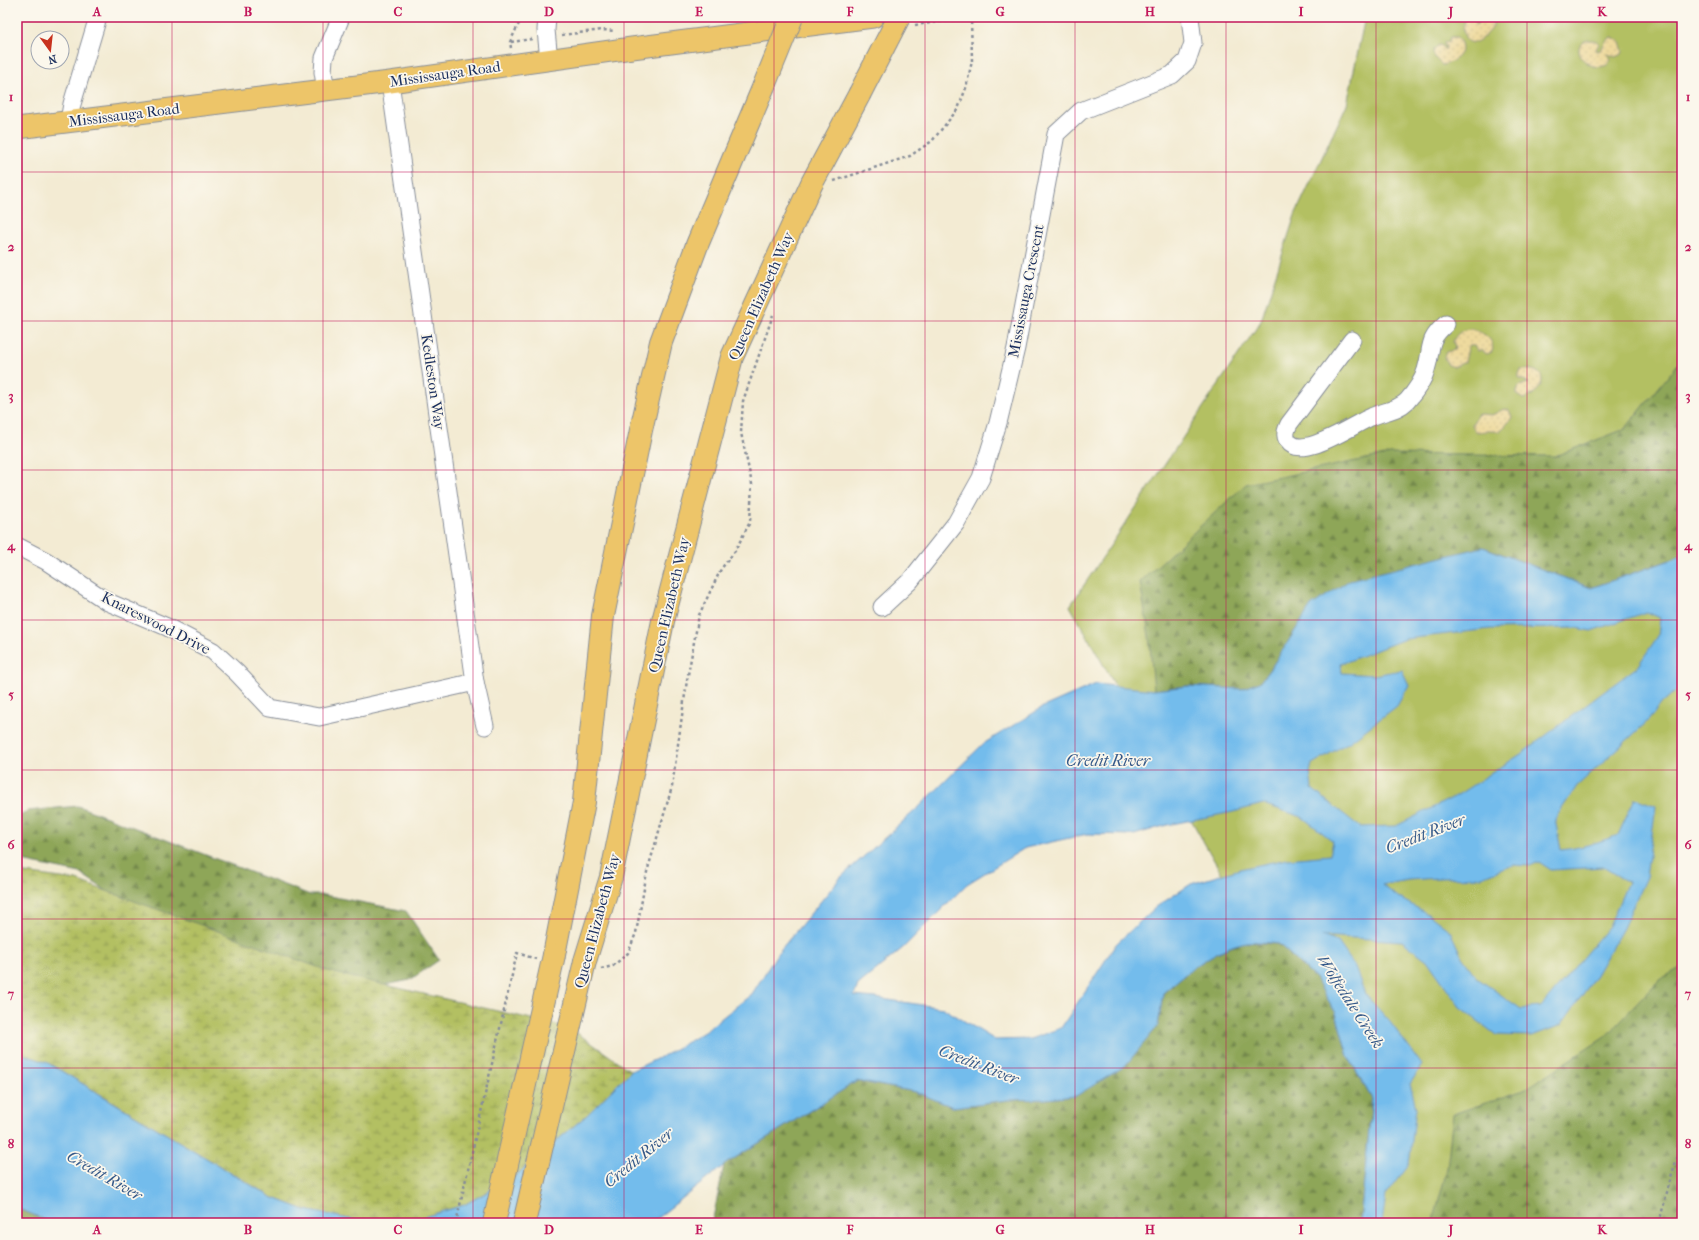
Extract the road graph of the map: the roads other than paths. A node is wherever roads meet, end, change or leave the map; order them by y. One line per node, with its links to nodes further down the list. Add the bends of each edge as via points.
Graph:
1 (98, 17): 11 (street)
2 (341, 17): 10 (street, via 324,58)
3 (547, 17): 8 (street)
4 (792, 17): 19 (highway, Queen Elizabeth Way, bridge, via 697,245 661,342 602,616 584,802 547,958)
5 (873, 17): 8 (main road, Mississauga Road)
6 (899, 17): 20 (highway, Queen Elizabeth Way, bridge, via 812,183 732,357 663,621 591,966)
7 (1190, 17): 16 (street, Mississauga Crescent, via 1193,43 1187,60 1172,75 1081,111 1056,134 1016,348 998,423 981,478 956,523 910,581)
8 (549, 60): 9 (main road, Mississauga Road)
9 (390, 82): 10 (main road, Mississauga Road); 17 (street, Kedleston Way)
10 (326, 90): 11 (main road, Mississauga Road)
11 (69, 121): 12 (main road, Mississauga Road)
12 (17, 128)
13 (1446, 324): 14 (street, via 1432,341 1426,371 1419,385 1400,407 1372,416 1310,447 1301,448 1291,444 1286,438 1289,424)
14 (1352, 340)
15 (17, 546): 17 (street, Knareswood Drive, via 46,561 108,602 167,627 213,651 270,708 319,717)
16 (882, 607)
17 (476, 682): 18 (street)
18 (486, 726)
19 (494, 1223)
20 (524, 1223)

